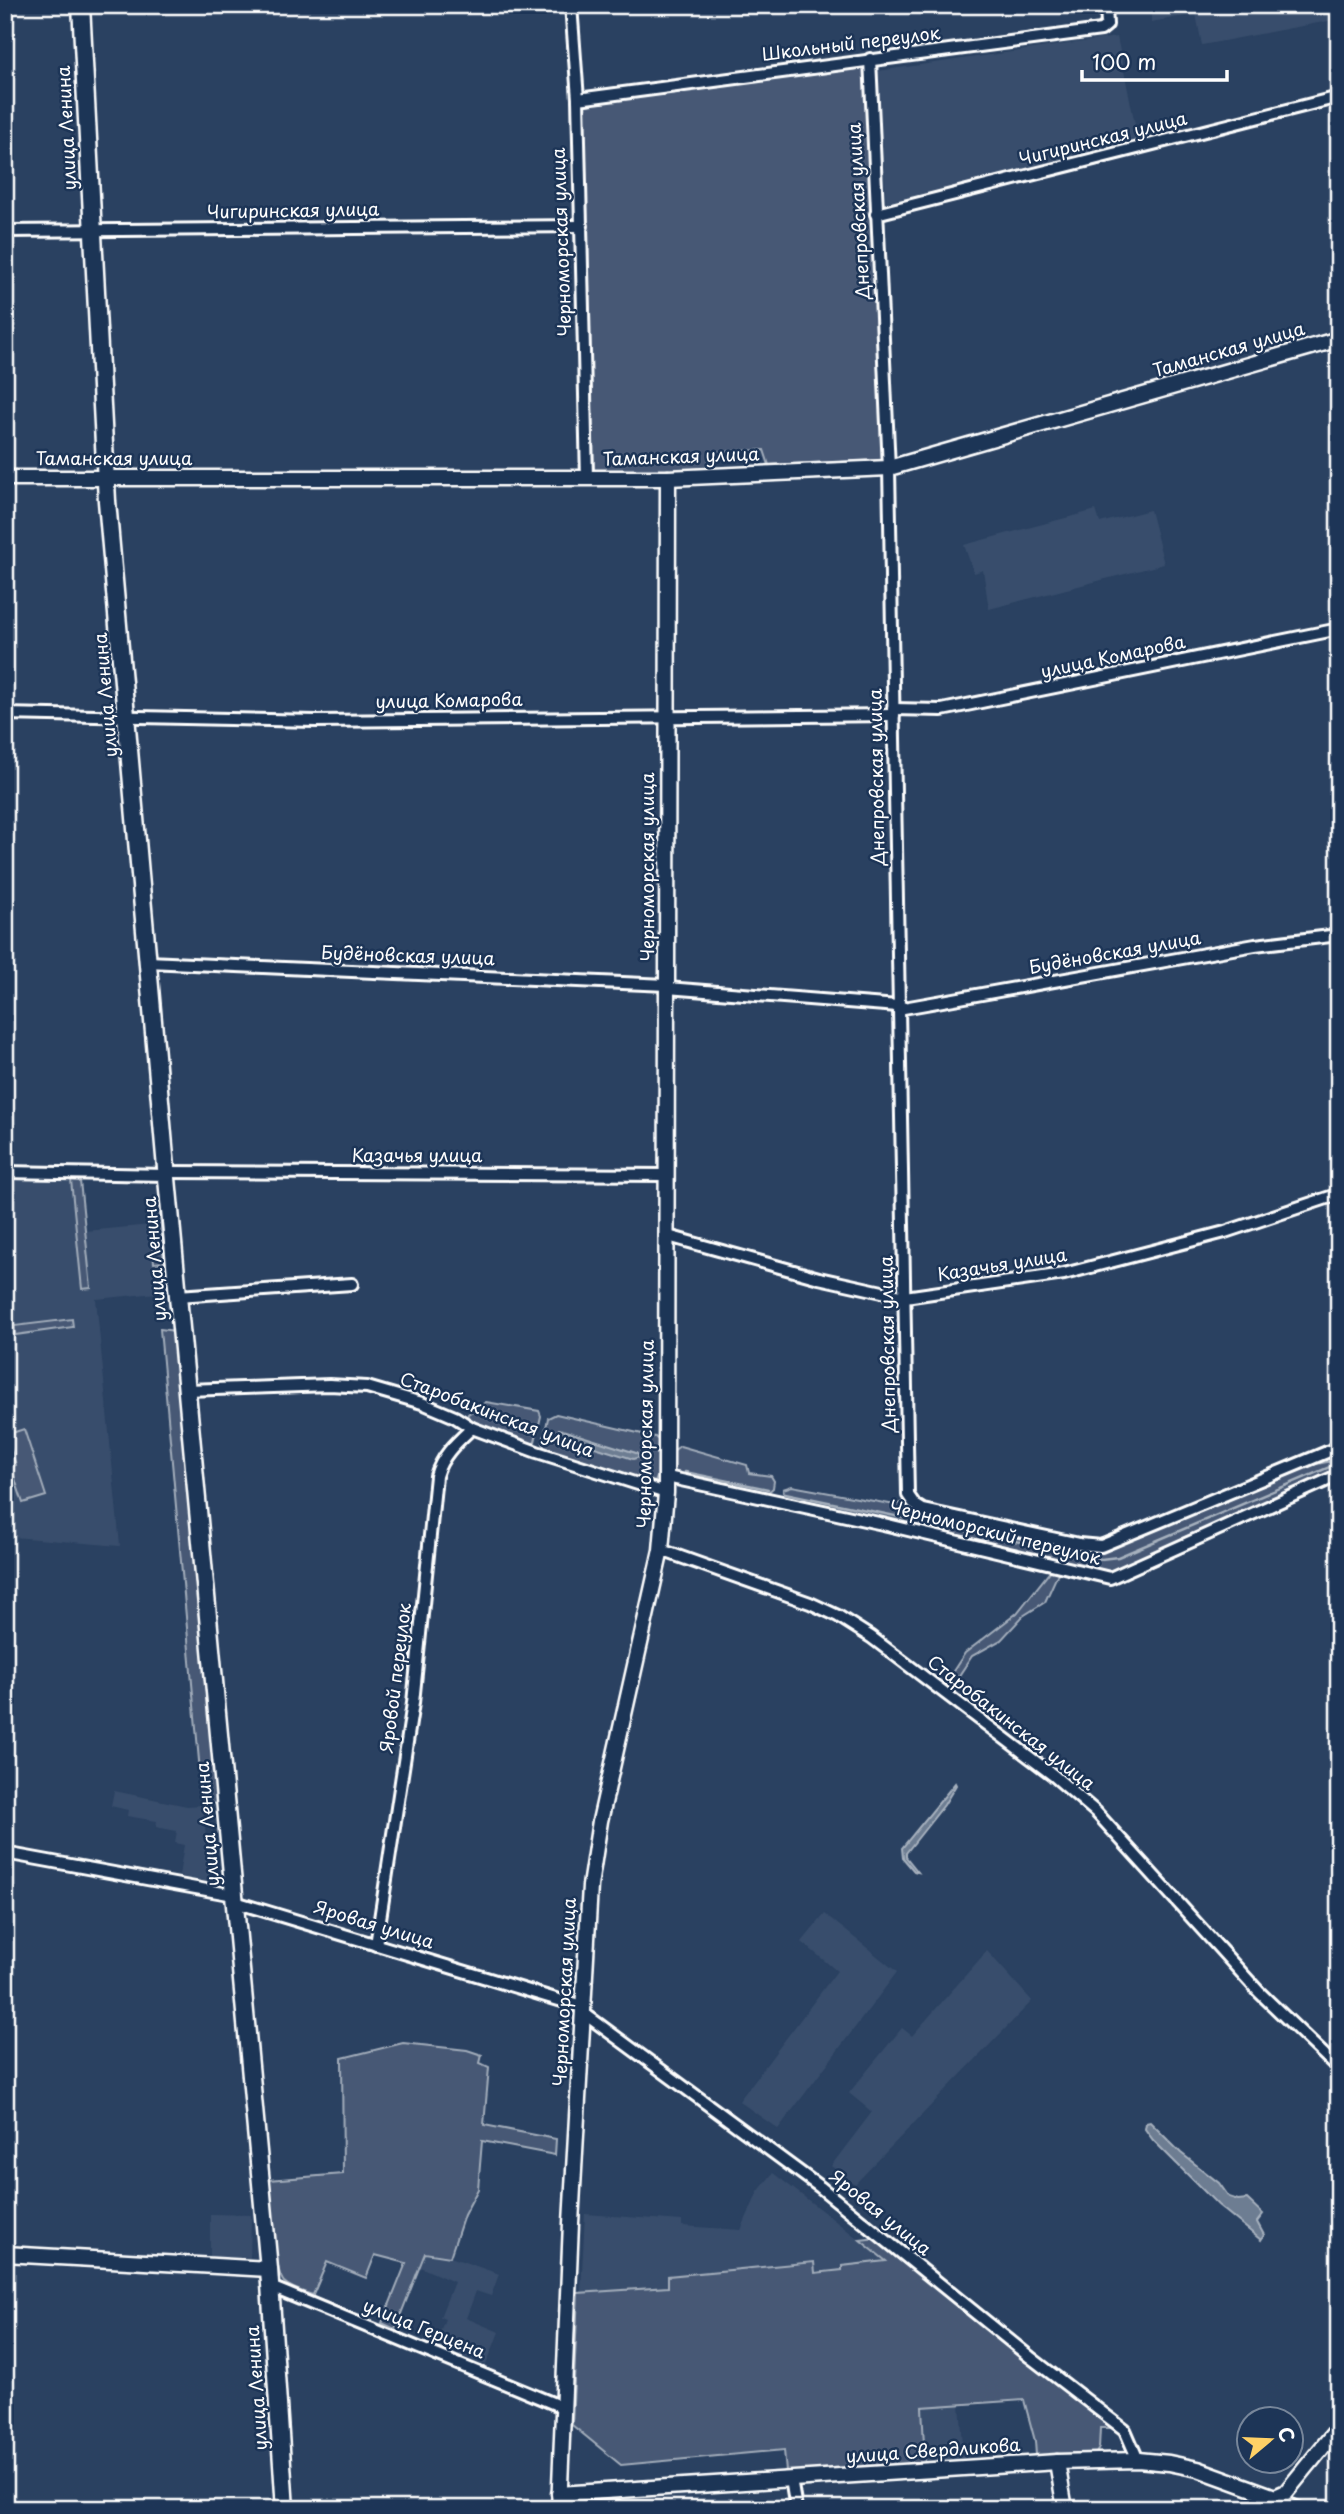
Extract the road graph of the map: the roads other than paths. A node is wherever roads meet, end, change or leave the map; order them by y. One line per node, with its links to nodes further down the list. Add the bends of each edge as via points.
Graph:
1 (81, 5): 10 (main road, улица Ленина)
2 (571, 5): 6 (street, Черноморская улица)
3 (1106, 5): 4 (street, Школьный переулок, via 1107,25 1101,30)
4 (870, 59): 6 (street, Школьный переулок); 7 (street, Днепровская улица)
5 (1339, 97): 7 (street, Чигиринская улица)
6 (578, 99): 8 (street, Черноморская улица)
7 (876, 214): 12 (street, Днепровская улица)
8 (582, 226): 10 (street, Чигиринская улица); 14 (street, Черноморская улица)
9 (5, 231): 10 (street, Чигиринская улица)
10 (92, 231): 16 (main road, улица Ленина)
11 (1339, 339): 12 (street, Таманская улица)
12 (889, 467): 15 (street, Таманская улица); 18 (street, Днепровская улица)
13 (5, 478): 16 (street, Таманская улица)
14 (587, 478): 15 (street, Таманская улица); 16 (street, Таманская улица)
15 (668, 478): 21 (street, Черноморская улица)
16 (106, 479): 20 (main road, улица Ленина)
17 (1339, 629): 18 (street, улица Комарова, via 942,710)
18 (894, 712): 21 (street, улица Комарова); 25 (street, Днепровская улица)
19 (5, 714): 20 (street, улица Комарова)
20 (128, 715): 21 (street, улица Комарова, via 316,721); 23 (main road, улица Ленина)
21 (668, 719): 24 (street, Черноморская улица)
22 (1339, 934): 25 (street, Будёновская улица)
23 (148, 962): 24 (street, Будёновская улица); 27 (main road, улица Ленина)
24 (667, 987): 25 (street, Будёновская улица); 28 (street, Черноморская улица)
25 (898, 1008): 33 (street, Днепровская улица)
26 (5, 1172): 27 (street, Казачья улица)
27 (167, 1174): 28 (street, Казачья улица); 32 (main road, улица Ленина)
28 (668, 1175): 30 (street, Черноморская улица)
29 (1339, 1195): 33 (street, Казачья улица, via 1225,1232 1065,1274)
30 (668, 1236): 33 (street, Казачья улица); 38 (street, Черноморская улица)
31 (352, 1284): 32 (street)
32 (178, 1296): 34 (main road, улица Ленина)
33 (905, 1297): 36 (street, Днепровская улица, via 908,1495 923,1510 1101,1546)
34 (187, 1390): 35 (street, Старобакинская улица, via 352,1385 422,1403); 42 (main road, улица Ленина)
35 (472, 1428): 39 (street, Старобакинская улица); 43 (street, Яровой переулок, via 451,1447 436,1476 412,1703)
36 (1339, 1447)
37 (1339, 1475): 38 (street, Черноморский переулок, via 1110,1578)
38 (667, 1477): 39 (street, Черноморская улица)
39 (666, 1493): 40 (street, Черноморская улица)
40 (661, 1550): 44 (street, Черноморская улица, via 597,1835 587,1909); 45 (street, Старобакинская улица, via 838,1616 1053,1775 1096,1812 1280,2014)
41 (5, 1853): 42 (street, Яровая улица)
42 (235, 1899): 43 (street, Яровая улица); 47 (main road, улица Ленина)
43 (376, 1944): 44 (street, Яровая улица)
44 (582, 2010): 49 (street, Черноморская улица); 51 (street, Яровая улица, via 820,2187 1125,2430)
45 (1339, 2069)
46 (5, 2254): 47 (street)
47 (269, 2269): 48 (main road, улица Ленина)
48 (271, 2287): 49 (street, улица Герцена); 56 (main road, улица Ленина)
49 (562, 2407): 55 (street, Черноморская улица)
50 (1339, 2427): 54 (street, via 1286,2492)
51 (1138, 2460): 52 (street, улица Свердликова); 54 (street, улица Свердликова, via 1198,2469)
52 (1057, 2462): 53 (street, улица Свердликова); 58 (street)
53 (791, 2479): 55 (street, улица Свердликова); 57 (street)
54 (1269, 2496): 59 (street, улица Свердликова)
55 (559, 2502)
56 (285, 2509)
57 (796, 2509)
58 (1065, 2509)
59 (1301, 2509)

